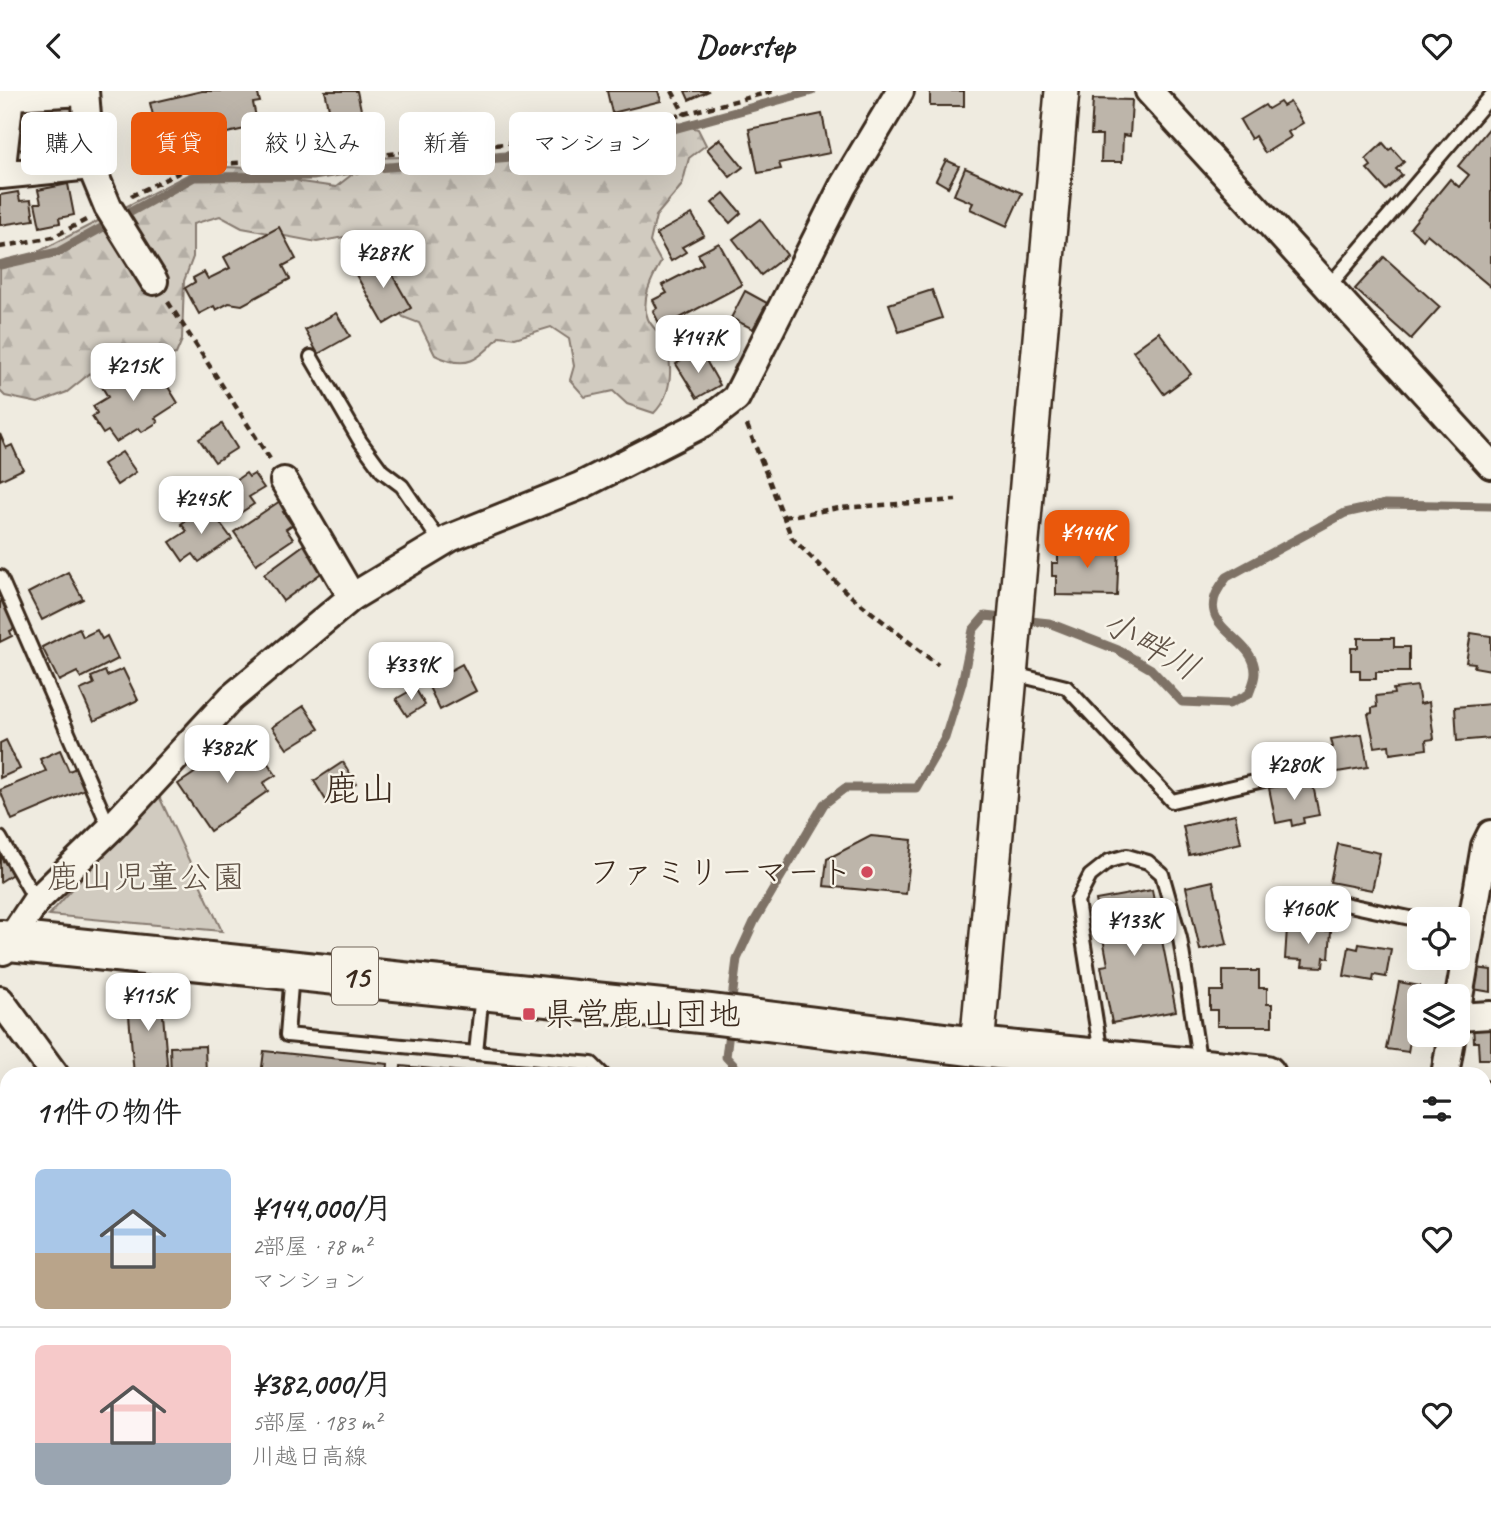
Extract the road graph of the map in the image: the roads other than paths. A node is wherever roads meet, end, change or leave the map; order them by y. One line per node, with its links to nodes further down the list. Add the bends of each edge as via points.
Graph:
1 (85, 91): 6 (street); 7 (street, via 10,96 1,175)
2 (900, 91): 14 (street, via 843,186 736,398 704,423 580,486)
3 (1062, 91): 17 (street)
4 (1149, 91): 10 (street)
5 (1491, 96): 10 (lane)
6 (87, 112)
7 (21, 173)
8 (95, 175): 9 (street, via 108,207)
9 (154, 281)
10 (1329, 286): 12 (street)
11 (311, 357): 14 (lane, via 360,441 382,471 402,486)
12 (1491, 465)
13 (284, 481): 16 (street)
14 (441, 543): 16 (street)
15 (0, 577): 19 (lane)
16 (352, 597): 19 (street, via 231,698)
17 (1010, 673): 18 (lane, via 1066,687 1172,801); 32 (street)
18 (1298, 772)
19 (110, 829): 22 (street)
20 (1491, 834): 24 (street)
21 (0, 838): 22 (lane)
22 (36, 901): 26 (street)
23 (1331, 901): 25 (lane)
24 (1470, 907)
25 (1407, 917)
26 (3, 945): 27 (main road, 15)
27 (292, 970): 28 (main road, 15); 34 (lane, via 288,1035)
28 (482, 989): 32 (main road, 15); 34 (lane)
29 (0, 1000): 36 (street)
30 (1491, 1015): 31 (street)
31 (1470, 1016)
32 (977, 1047): 35 (main road, 15)
33 (1450, 1047): 39 (street)
34 (476, 1053): 37 (lane)
35 (1102, 1057): 38 (main road, 15); 38 (lane, via 1077,901 1090,876 1109,861 1127,856 1148,862 1162,874 1180,938)
36 (49, 1067)
37 (595, 1067)
38 (1200, 1067)
39 (1446, 1067)

